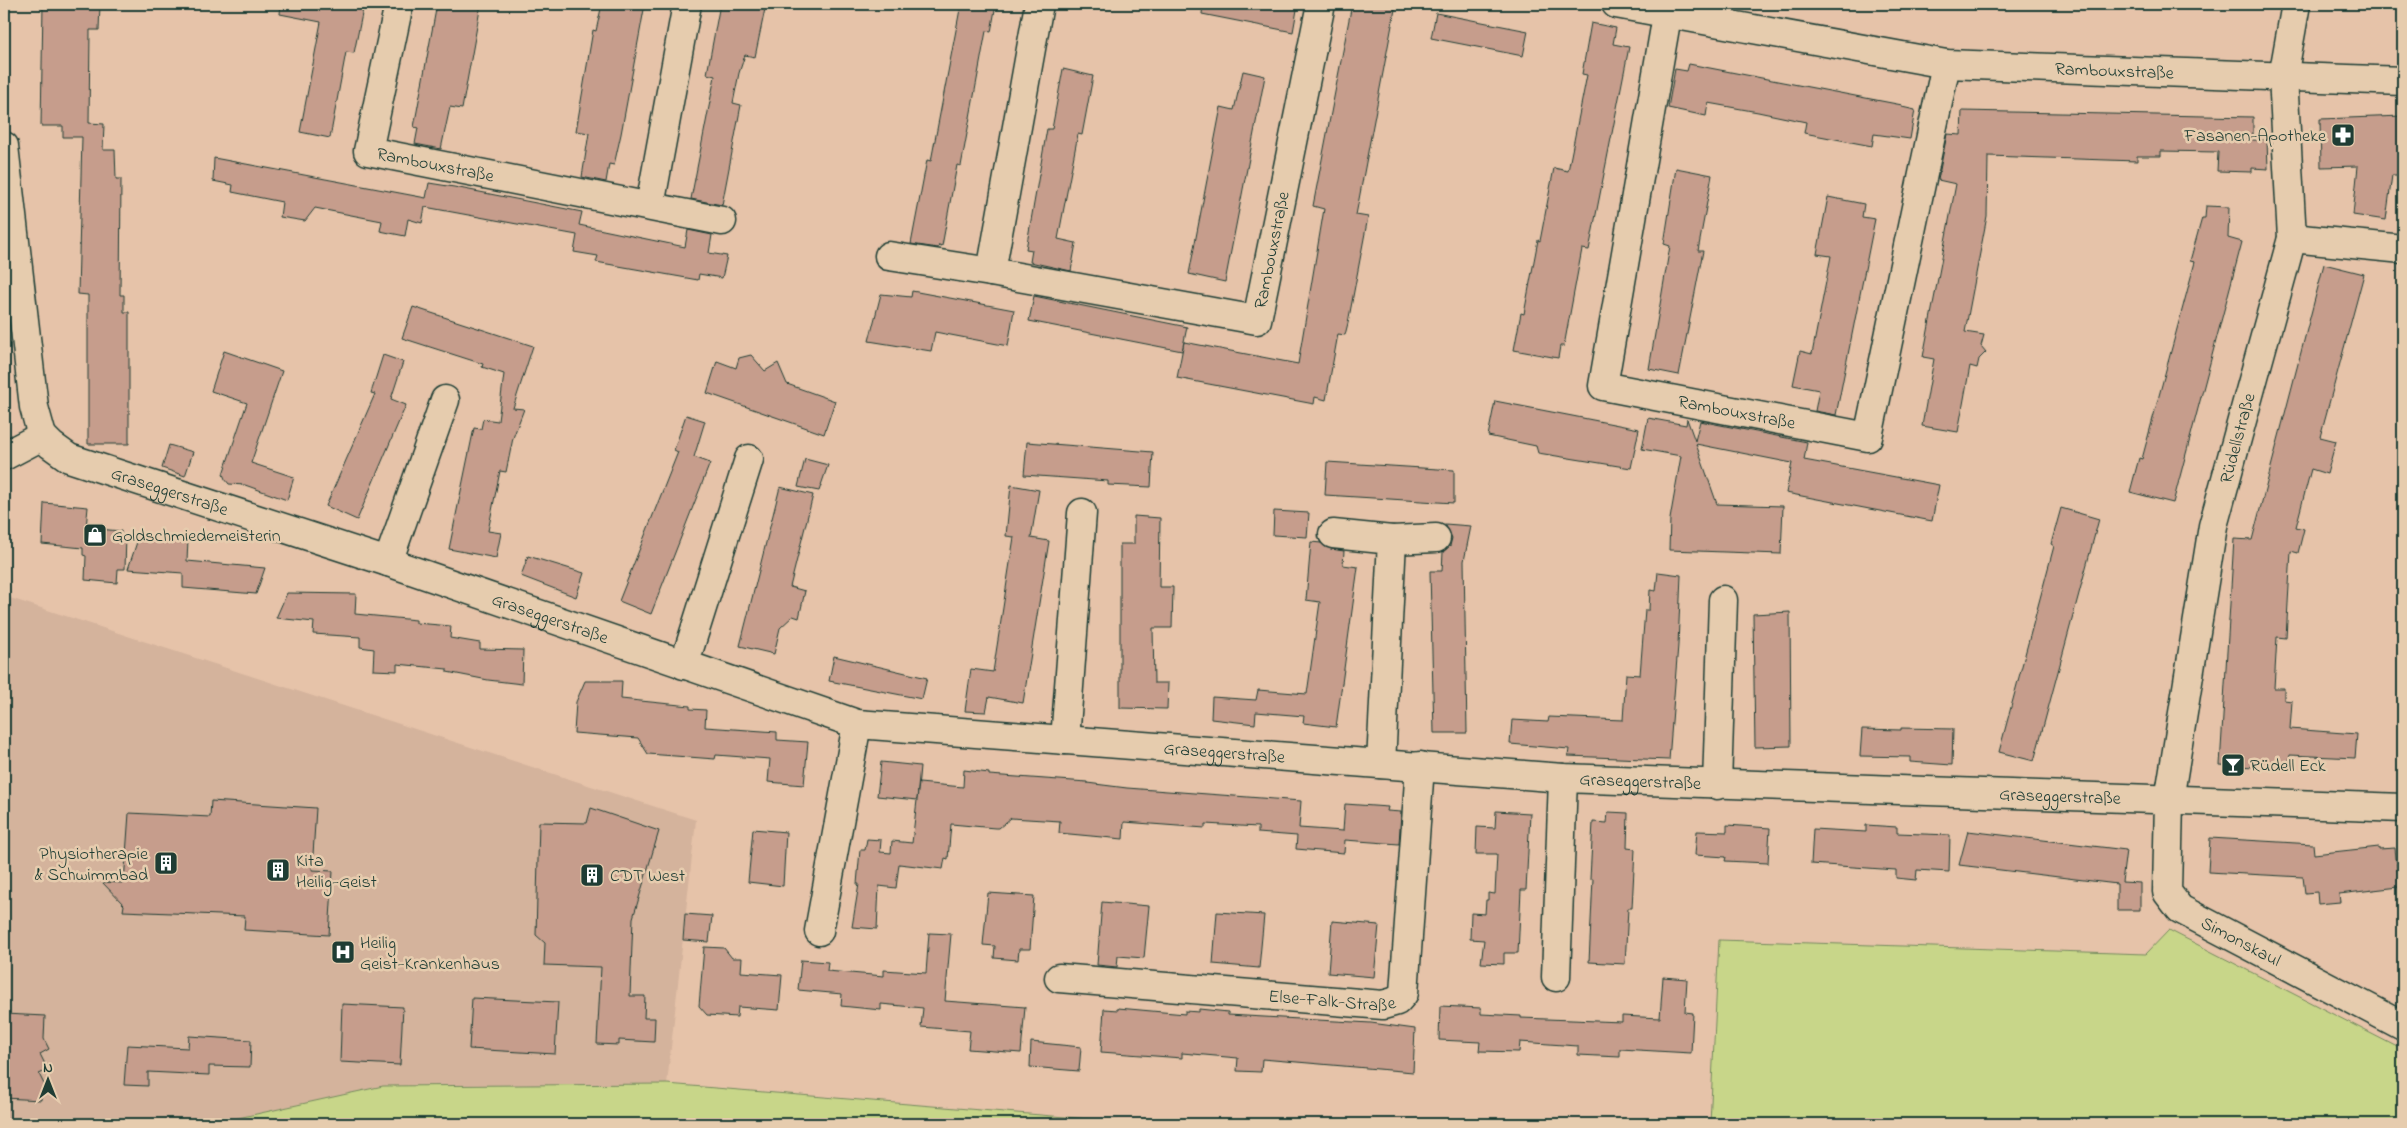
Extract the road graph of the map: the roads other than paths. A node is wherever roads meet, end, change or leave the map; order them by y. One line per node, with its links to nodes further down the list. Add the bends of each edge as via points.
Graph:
1 (399, 4): 12 (street, Rambouxstraße, via 368,151)
2 (687, 4): 12 (street)
3 (1039, 4): 17 (street)
4 (1321, 4): 17 (street, Rambouxstraße, via 1257,320)
5 (1616, 4): 7 (street, Rambouxstraße)
6 (2296, 4): 9 (street, Rüdellstraße)
7 (1668, 9): 8 (street, Rambouxstraße); 8 (street, Rambouxstraße, via 1603,386 1868,437)
8 (1946, 64): 9 (street, Rambouxstraße)
9 (2283, 77): 10 (street); 14 (street, Rüdellstraße)
10 (2403, 81)
11 (4, 146): 19 (street, via 34,407)
12 (650, 206): 13 (street, Rambouxstraße)
13 (722, 221)
14 (2292, 238): 15 (street); 35 (street, Rüdellstraße, via 2214,526)
15 (2403, 249)
16 (889, 256): 17 (street, Rambouxstraße)
17 (992, 272)
18 (445, 400): 26 (street)
19 (42, 436): 20 (street); 26 (street, Graseggerstraße, via 69,458)
20 (4, 456)
21 (749, 459): 28 (street)
22 (1082, 513): 30 (street)
23 (1333, 534): 25 (street)
24 (1436, 538): 25 (street)
25 (1392, 540): 31 (street)
26 (388, 562): 28 (street, Graseggerstraße)
27 (1723, 600): 34 (street, Graseggerstraße)
28 (684, 665): 29 (street, Graseggerstraße)
29 (857, 724): 30 (street, Graseggerstraße); 37 (street)
30 (1065, 740): 31 (street, Graseggerstraße)
31 (1381, 764): 32 (street, Graseggerstraße)
32 (1420, 766): 33 (street, Graseggerstraße); 39 (street, Else-Falk-Straße, via 1404,993 1396,1001 1383,1005)
33 (1563, 778): 34 (street, Graseggerstraße); 38 (street, Graseggerstraße)
34 (1717, 785): 35 (street, Graseggerstraße)
35 (2168, 800): 36 (street, Graseggerstraße); 40 (street, Simonskaul, via 2167,892 2180,909)
36 (2403, 808)
37 (818, 931)
38 (1556, 977)
39 (1058, 978)
40 (2403, 1026)

